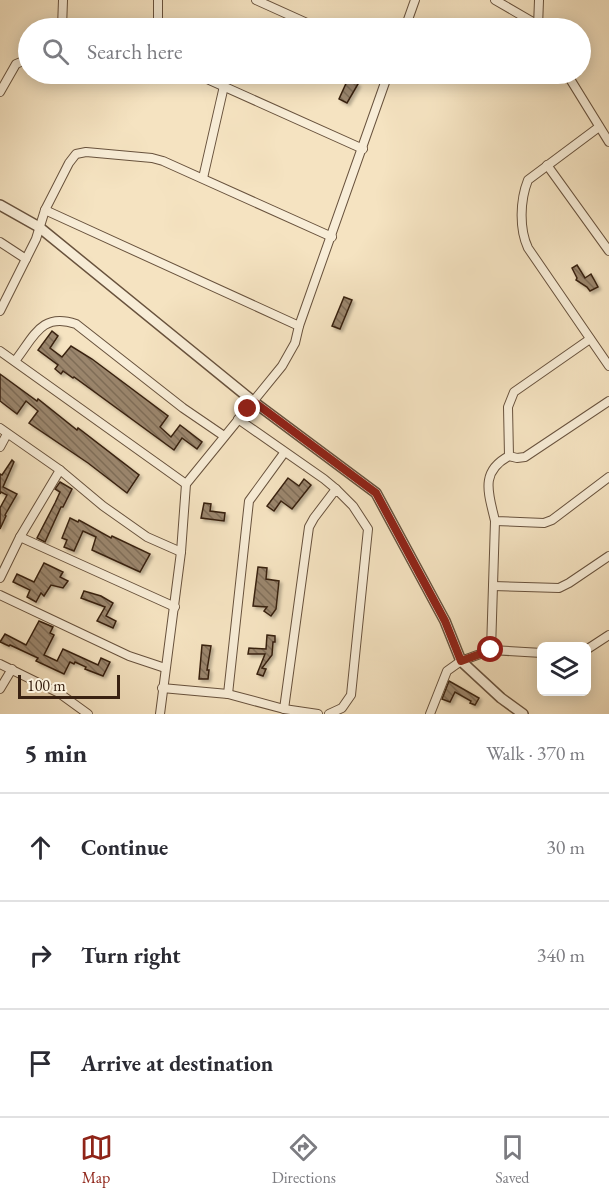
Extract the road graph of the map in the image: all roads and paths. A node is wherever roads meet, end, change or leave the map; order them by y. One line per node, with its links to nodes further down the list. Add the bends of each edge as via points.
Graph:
1 (63, 0): 7 (street)
2 (158, 0): 8 (street)
3 (255, 0): 9 (street)
4 (415, 0): 10 (street)
5 (495, 0): 11 (street)
6 (539, 0): 12 (street)
7 (62, 18)
8 (158, 18)
9 (296, 18)
10 (409, 18)
11 (524, 18)
12 (538, 18)
13 (18, 63): 18 (street)
14 (219, 84): 17 (street)
15 (385, 84): 21 (street)
16 (573, 84): 19 (street)
17 (224, 86): 21 (street); 23 (street)
18 (0, 92)
19 (598, 127): 20 (street); 22 (street)
20 (609, 141)
21 (363, 149): 27 (street)
22 (547, 165): 29 (street); 33 (street, via 525,186 522,232 528,248)
23 (203, 178): 25 (street, via 152,158 76,154); 27 (street)
24 (0, 205): 26 (street)
25 (45, 210): 26 (street); 32 (street)
26 (39, 227): 30 (street); 38 (street)
27 (332, 237): 32 (street)
28 (0, 242): 30 (street)
29 (609, 251)
30 (26, 259): 31 (street)
31 (0, 311)
32 (299, 326): 38 (street, via 282,366)
33 (590, 339): 36 (street); 45 (street, via 514,392 508,407)
34 (0, 351): 35 (street)
35 (15, 361): 42 (street, via 44,325 54,320 76,324); 48 (street)
36 (609, 366)
37 (609, 401): 45 (street, via 525,457)
38 (254, 402): 39 (street); 62 (street, via 376,493 445,621)
39 (238, 419): 42 (street); 44 (street)
40 (0, 428): 41 (street)
41 (7, 434): 43 (street); 46 (street)
42 (224, 436): 48 (street)
43 (0, 447)
44 (285, 453): 49 (street); 68 (street, via 249,501)
45 (509, 456): 50 (street, via 495,465 487,483)
46 (60, 470): 51 (street); 52 (street, via 147,537)
47 (609, 477): 50 (street, via 552,520)
48 (186, 484): 52 (street)
49 (336, 489): 69 (street, via 309,527); 73 (street, via 368,529 351,695 342,708)
50 (495, 522): 55 (street)
51 (20, 537): 54 (street); 57 (street)
52 (181, 552): 57 (street)
53 (609, 556): 55 (street, via 559,588)
54 (0, 578)
55 (493, 586): 60 (street)
56 (0, 595): 64 (street, via 129,656)
57 (175, 607): 64 (street)
58 (609, 635): 59 (street)
59 (591, 647)
60 (491, 650): 61 (street); 62 (street)
61 (537, 653)
62 (461, 661): 74 (street, via 447,671); 75 (street)
63 (0, 664): 65 (street)
64 (165, 668): 66 (street)
65 (12, 669): 67 (street); 70 (street, via 59,693)
66 (162, 688): 68 (street); 71 (street)
67 (0, 689)
68 (228, 694): 69 (street)
69 (284, 709): 72 (street)
70 (88, 714)
71 (160, 714)
72 (318, 714)
73 (330, 714)
74 (430, 714)
75 (523, 714)

